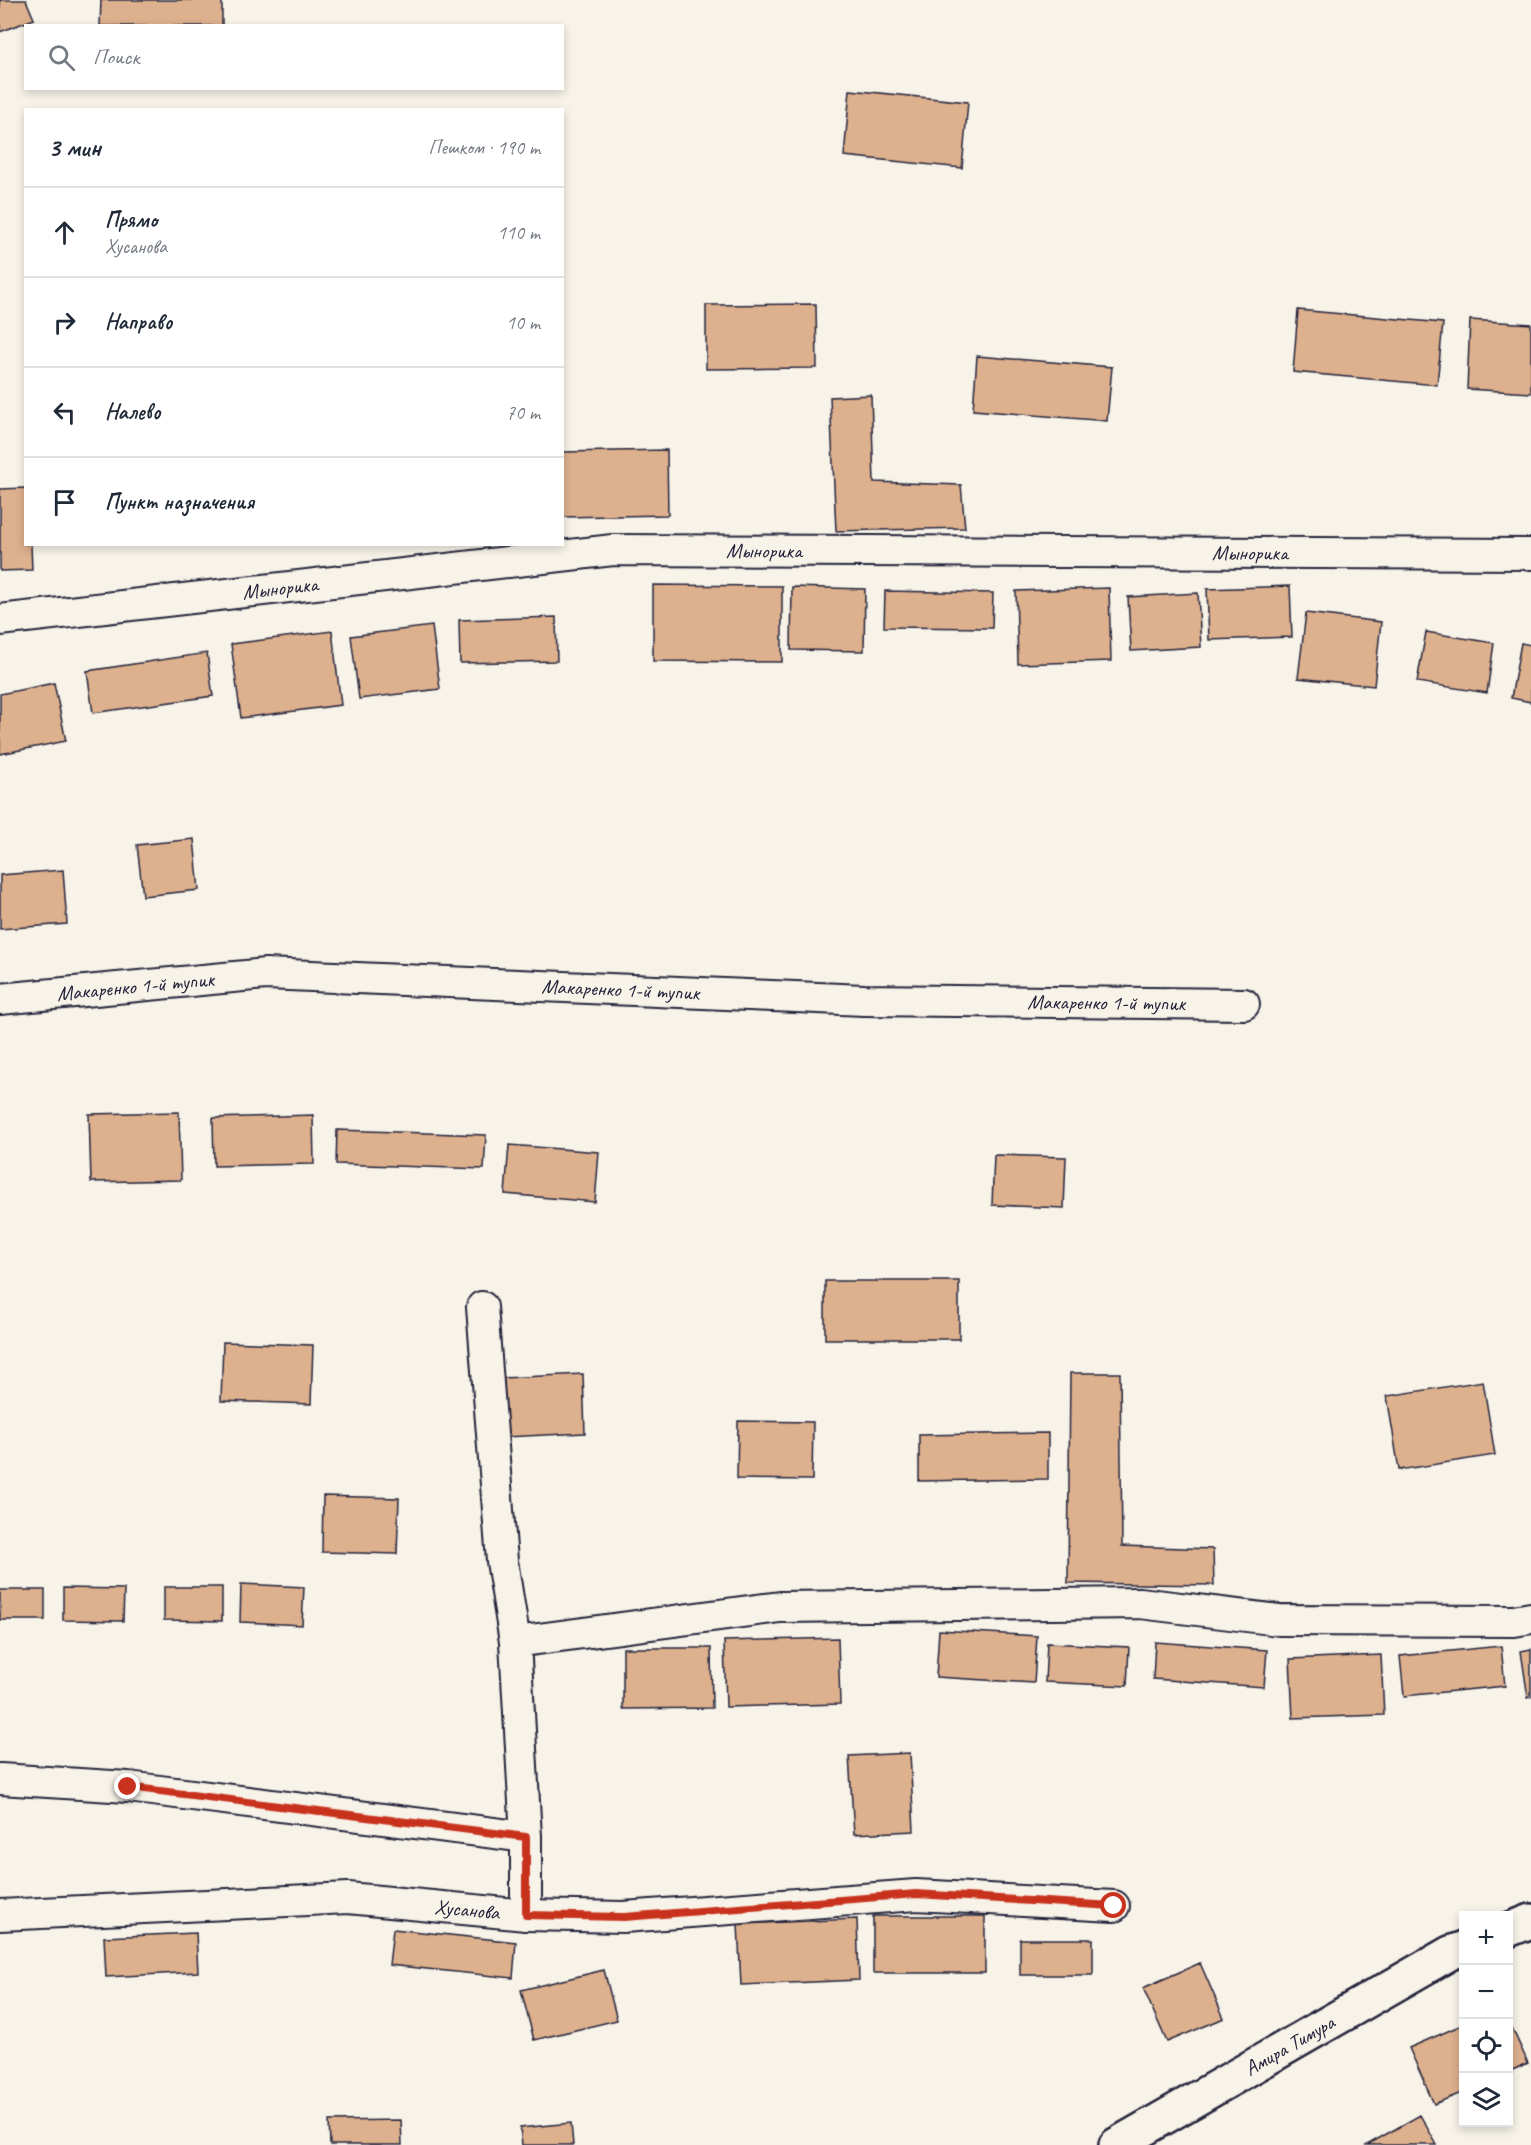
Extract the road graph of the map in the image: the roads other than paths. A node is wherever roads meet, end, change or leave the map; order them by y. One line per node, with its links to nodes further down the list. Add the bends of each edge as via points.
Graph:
1 (1531, 554): 2 (street, Мынорика, via 614,550)
2 (0, 620)
3 (0, 999): 4 (street, Макаренко 1-й тупик, via 266,974 864,1000)
4 (1244, 1004)
5 (482, 1307): 7 (street, via 502,1561)
6 (1531, 1618): 7 (street, via 1514,1622 1279,1620 1140,1603 780,1607)
7 (515, 1642): 9 (street)
8 (0, 1779): 9 (street, via 128,1787)
9 (526, 1837): 12 (street)
10 (1114, 1906): 12 (street, Хусанова, via 916,1894 624,1917)
11 (0, 1915): 12 (street, Хусанова, via 348,1898)
12 (526, 1915)
13 (1531, 1921): 14 (street)
14 (1513, 1928)
15 (1459, 1950): 16 (street, Амира Тимура)
16 (1116, 2145)

